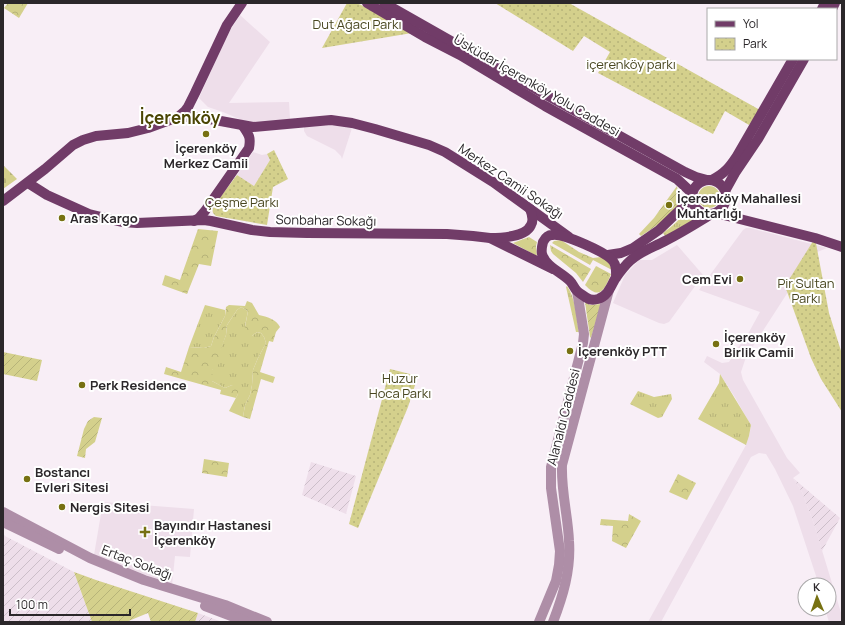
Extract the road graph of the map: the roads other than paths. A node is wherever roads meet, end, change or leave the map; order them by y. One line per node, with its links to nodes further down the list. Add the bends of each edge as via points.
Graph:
1 (242, 3): 6 (main road, via 227,24)
2 (368, 3): 11 (main road, Üsküdar İçerenköy Yolu Caddesi)
3 (384, 3): 12 (main road, Üsküdar İçerenköy Yolu Caddesi, via 685,172)
4 (792, 60): 12 (main road, via 734,161 722,175)
5 (803, 60): 15 (main road, via 758,139 735,173)
6 (195, 93): 7 (main road, via 188,107); 8 (main road, via 195,106)
7 (178, 117): 8 (main road, Merkez Camii Sokağı); 10 (main road, Merkez Camii Sokağı, via 128,133 83,140 73,145)
8 (199, 117): 9 (main road, Merkez Camii Sokağı)
9 (243, 126): 18 (main road, Merkez Camii Sokağı, via 264,127 332,120 375,129 445,152 494,182); 22 (main road, via 249,134 248,148 205,211)
10 (45, 169): 13 (main road, Merkez Camii Sokağı); 16 (main road, via 43,188)
11 (677, 179): 14 (main road, Üsküdar İçerenköy Yolu Caddesi); 19 (main road, via 683,200)
12 (710, 180): 14 (main road, via 696,184); 15 (main road, via 718,182)
13 (28, 183): 16 (main road, Sonbahar Sokağı); 17 (main road, Merkez Camii Sokağı)
14 (692, 194): 19 (main road); 20 (main road, via 696,209 706,214)
15 (726, 194): 20 (main road, via 723,207); 21 (main road, via 729,208)
16 (47, 195): 22 (main road, Sonbahar Sokağı, via 89,214 122,222)
17 (3, 201)
18 (530, 209): 23 (main road, Merkez Camii Sokağı); 24 (main road, Sonbahar Sokağı, via 532,223 528,230 519,234)
19 (682, 209): 26 (main road, via 659,230 633,248)
20 (713, 213): 21 (main road); 28 (main road, Alanaldı Caddesi, via 638,255)
21 (746, 220): 25 (main road)
22 (194, 221): 24 (main road, Sonbahar Sokağı, via 211,221 270,232 454,234)
23 (569, 237): 26 (main road, Alanaldı Caddesi); 27 (main road, Alanaldı Caddesi, via 552,235 544,241 541,248 542,256)
24 (490, 238): 27 (main road, Sonbahar Sokağı)
25 (842, 247)
26 (608, 255): 28 (main road, via 616,267)
27 (553, 269): 30 (main road, Alanaldı Caddesi, via 568,279)
28 (616, 278): 29 (main road, Alanaldı Caddesi)
29 (609, 290): 30 (main road, Alanaldı Caddesi, via 604,296 591,300); 36 (street, Alanaldı Caddesi, via 562,465 570,555 565,588)
30 (577, 291): 35 (street, Alanaldı Caddesi, via 584,334 583,343 551,467 551,488 560,551 559,565 556,581)
31 (3, 512): 34 (street, Ertaç Sokağı, via 108,566 225,605)
32 (3, 522): 33 (street, Ertaç Sokağı, via 142,586)
33 (247, 622)
34 (267, 622)
35 (539, 622)
36 (553, 622)

